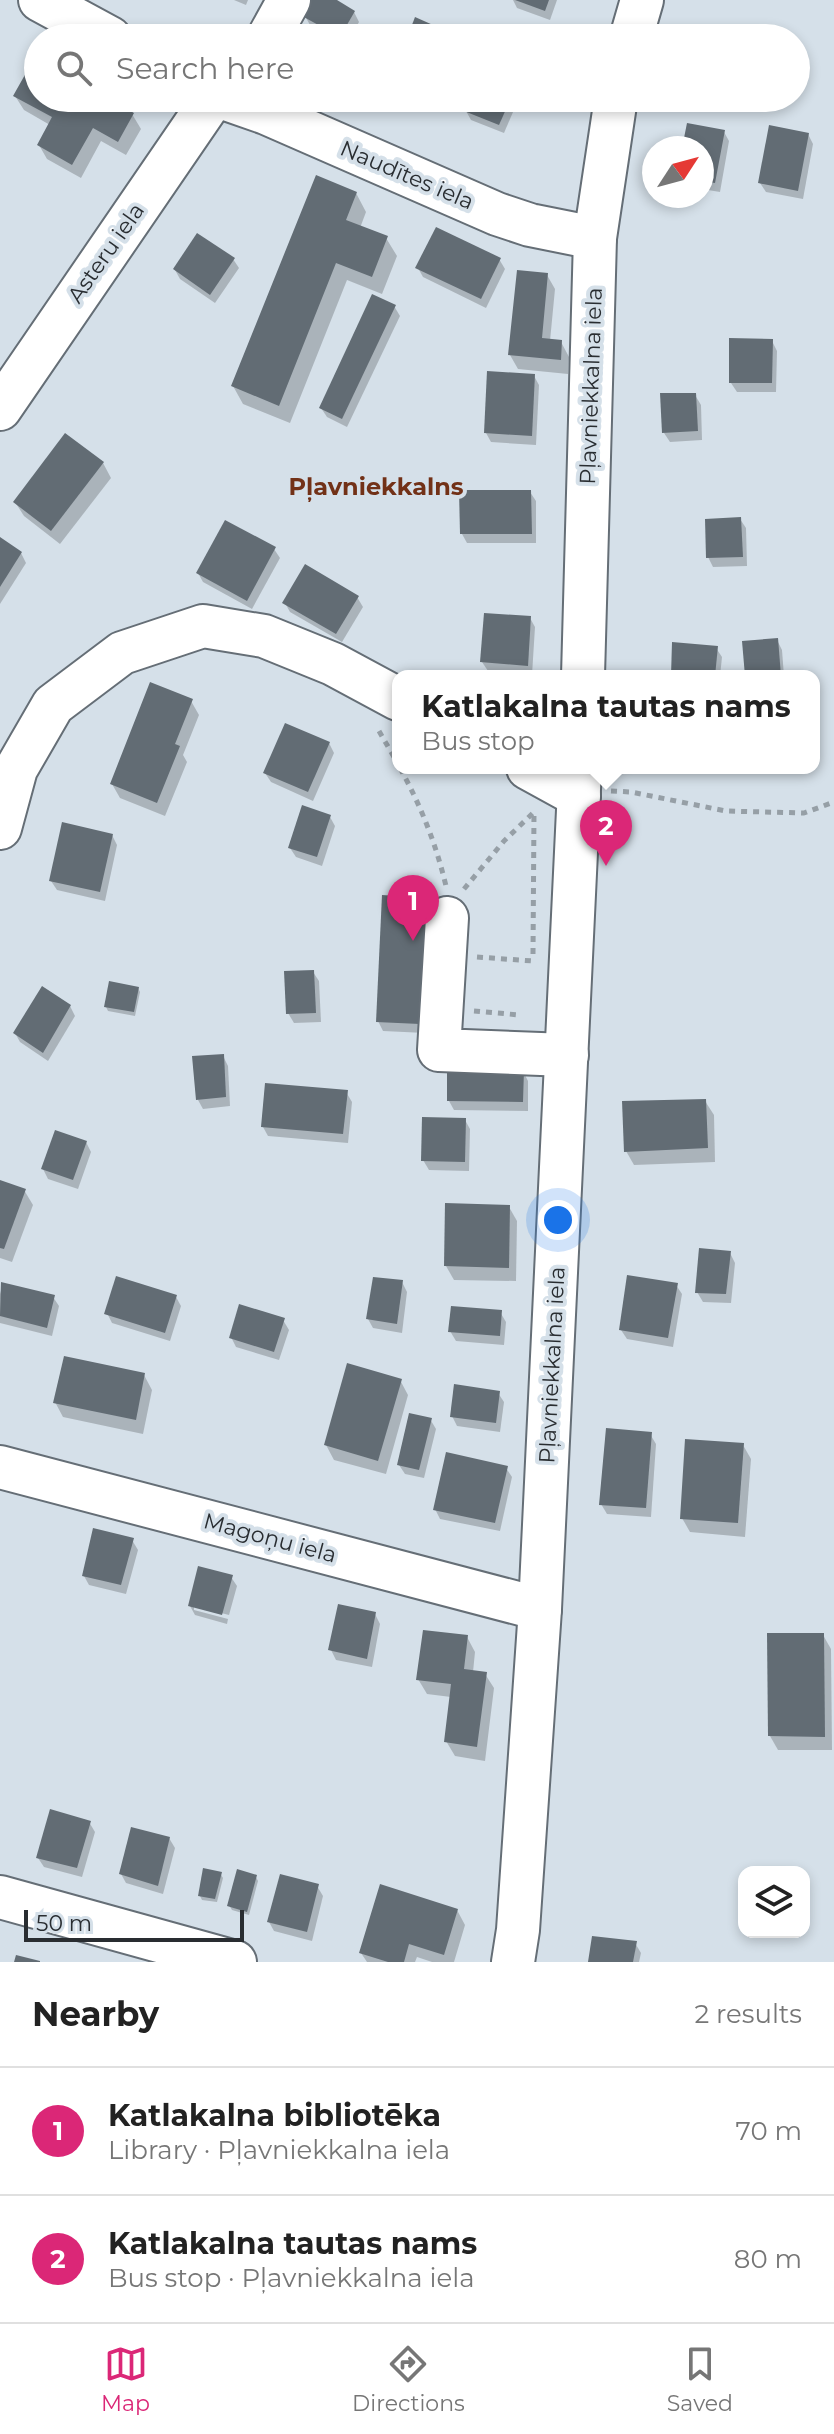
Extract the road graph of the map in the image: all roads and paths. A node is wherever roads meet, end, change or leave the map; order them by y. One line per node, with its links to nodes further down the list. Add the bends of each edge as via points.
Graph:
1 (40, 0): 4 (street)
2 (289, 0): 5 (street)
3 (642, 0): 6 (street)
4 (84, 24)
5 (276, 24)
6 (635, 24)
7 (217, 112): 11 (street, Asteru iela)
8 (260, 112): 10 (street, Naudītes iela, via 497,214)
9 (614, 112): 10 (street, Pļavniekkalna iela)
10 (595, 238): 12 (street, Pļavniekkalna iela)
11 (0, 409)
12 (583, 670)
13 (392, 696): 18 (street, via 264,636 203,626 122,653 53,705 16,769)
14 (403, 774): 19 (path, via 438,850)
15 (539, 774): 16 (street)
16 (567, 790): 17 (path, via 631,792 726,811 804,813); 19 (path, via 487,861); 19 (path, via 533,961); 22 (street, Pļavniekkalna iela)
17 (834, 802)
18 (0, 828)
19 (447, 927): 20 (street)
20 (441, 1008): 21 (path); 22 (street, via 439,1050)
21 (533, 1016)
22 (567, 1055): 24 (street, Pļavniekkalna iela)
23 (0, 1467): 24 (street, Magoņu iela)
24 (540, 1609): 27 (street, Pļavniekkalna iela)
25 (0, 1897): 26 (street)
26 (235, 1962)
27 (513, 1962)

